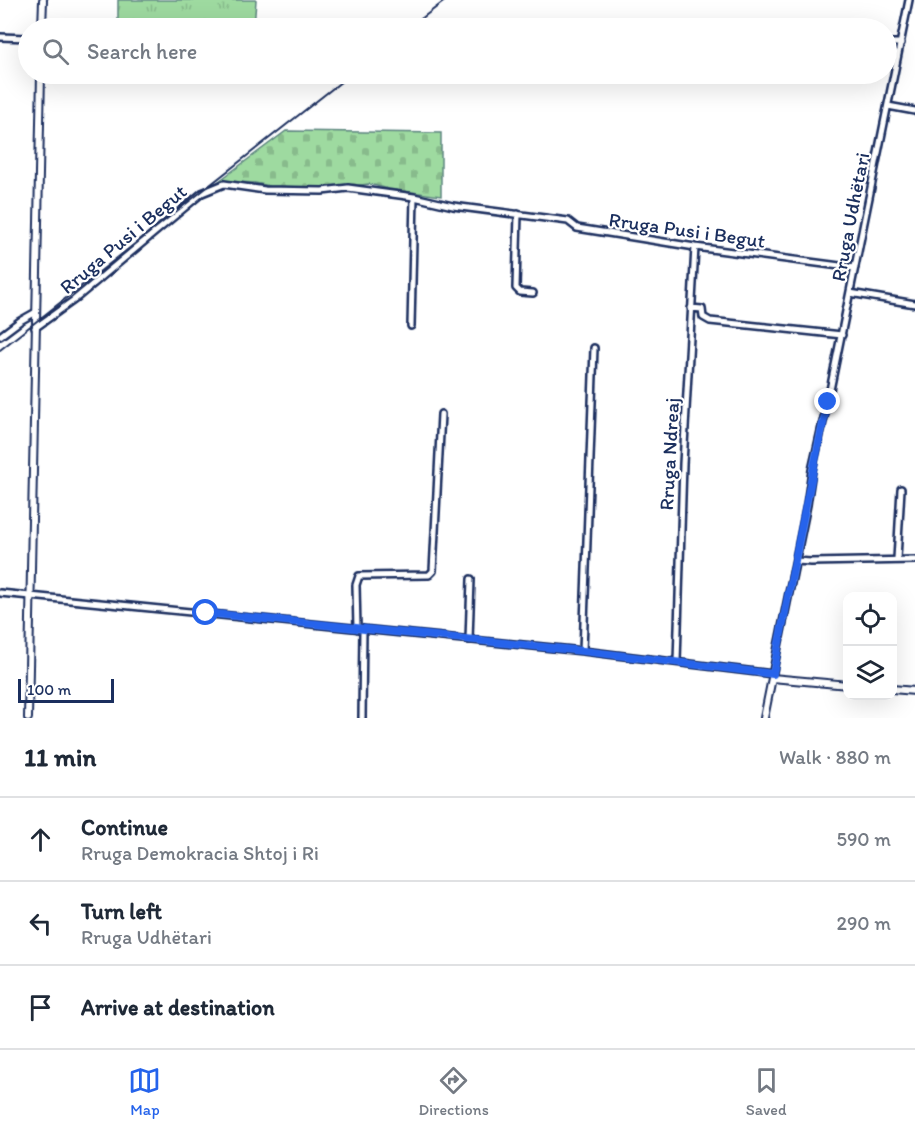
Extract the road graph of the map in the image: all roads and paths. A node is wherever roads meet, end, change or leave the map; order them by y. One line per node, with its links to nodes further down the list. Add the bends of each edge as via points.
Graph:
1 (43, 0): 3 (street)
2 (909, 0): 7 (street, Rruga Udhëtari)
3 (42, 18)
4 (0, 37): 5 (street)
5 (18, 38)
6 (897, 43): 7 (street)
7 (901, 43): 8 (street, Rruga Udhëtari)
8 (897, 62)
9 (41, 84): 21 (street)
10 (893, 84): 11 (street, Rruga Udhëtari)
11 (888, 106): 12 (street); 16 (street, Rruga Udhëtari)
12 (915, 111)
13 (414, 197): 14 (street, Rruga Pusi i Begut); 22 (street, Rruga Pusi i Begut, via 348,188 266,190 224,184 202,193 74,300); 23 (street)
14 (518, 214): 15 (street, Rruga Pusi i Begut); 17 (street, via 516,288)
15 (694, 247): 16 (street, Rruga Pusi i Begut); 20 (street, Rruga Ndreaj)
16 (855, 268): 18 (street, Rruga Udhëtari)
17 (534, 293)
18 (850, 293): 19 (street); 24 (street, Rruga Udhëtari)
19 (915, 304)
20 (691, 308): 24 (street, via 702,309 706,320); 38 (street, Rruga Ndreaj)
21 (36, 312): 22 (street); 25 (street)
22 (35, 325): 34 (street)
23 (411, 326)
24 (842, 335): 31 (street, Rruga Udhëtari)
25 (0, 336)
26 (594, 348): 37 (street)
27 (441, 414): 35 (street, via 433,571 421,576 360,576 356,585)
28 (901, 489): 29 (street)
29 (897, 559): 30 (street); 31 (street)
30 (915, 560)
31 (796, 561): 39 (street, Rruga Udhëtari)
32 (471, 579): 36 (street)
33 (0, 593): 34 (street)
34 (30, 596): 35 (street); 43 (street)
35 (360, 629): 36 (street); 44 (street)
36 (469, 640): 37 (street)
37 (583, 651): 38 (street)
38 (677, 662): 39 (street)
39 (772, 676): 40 (street); 45 (street)
40 (843, 684)
41 (897, 690): 42 (street)
42 (915, 692)
43 (28, 718)
44 (362, 718)
45 (764, 718)

